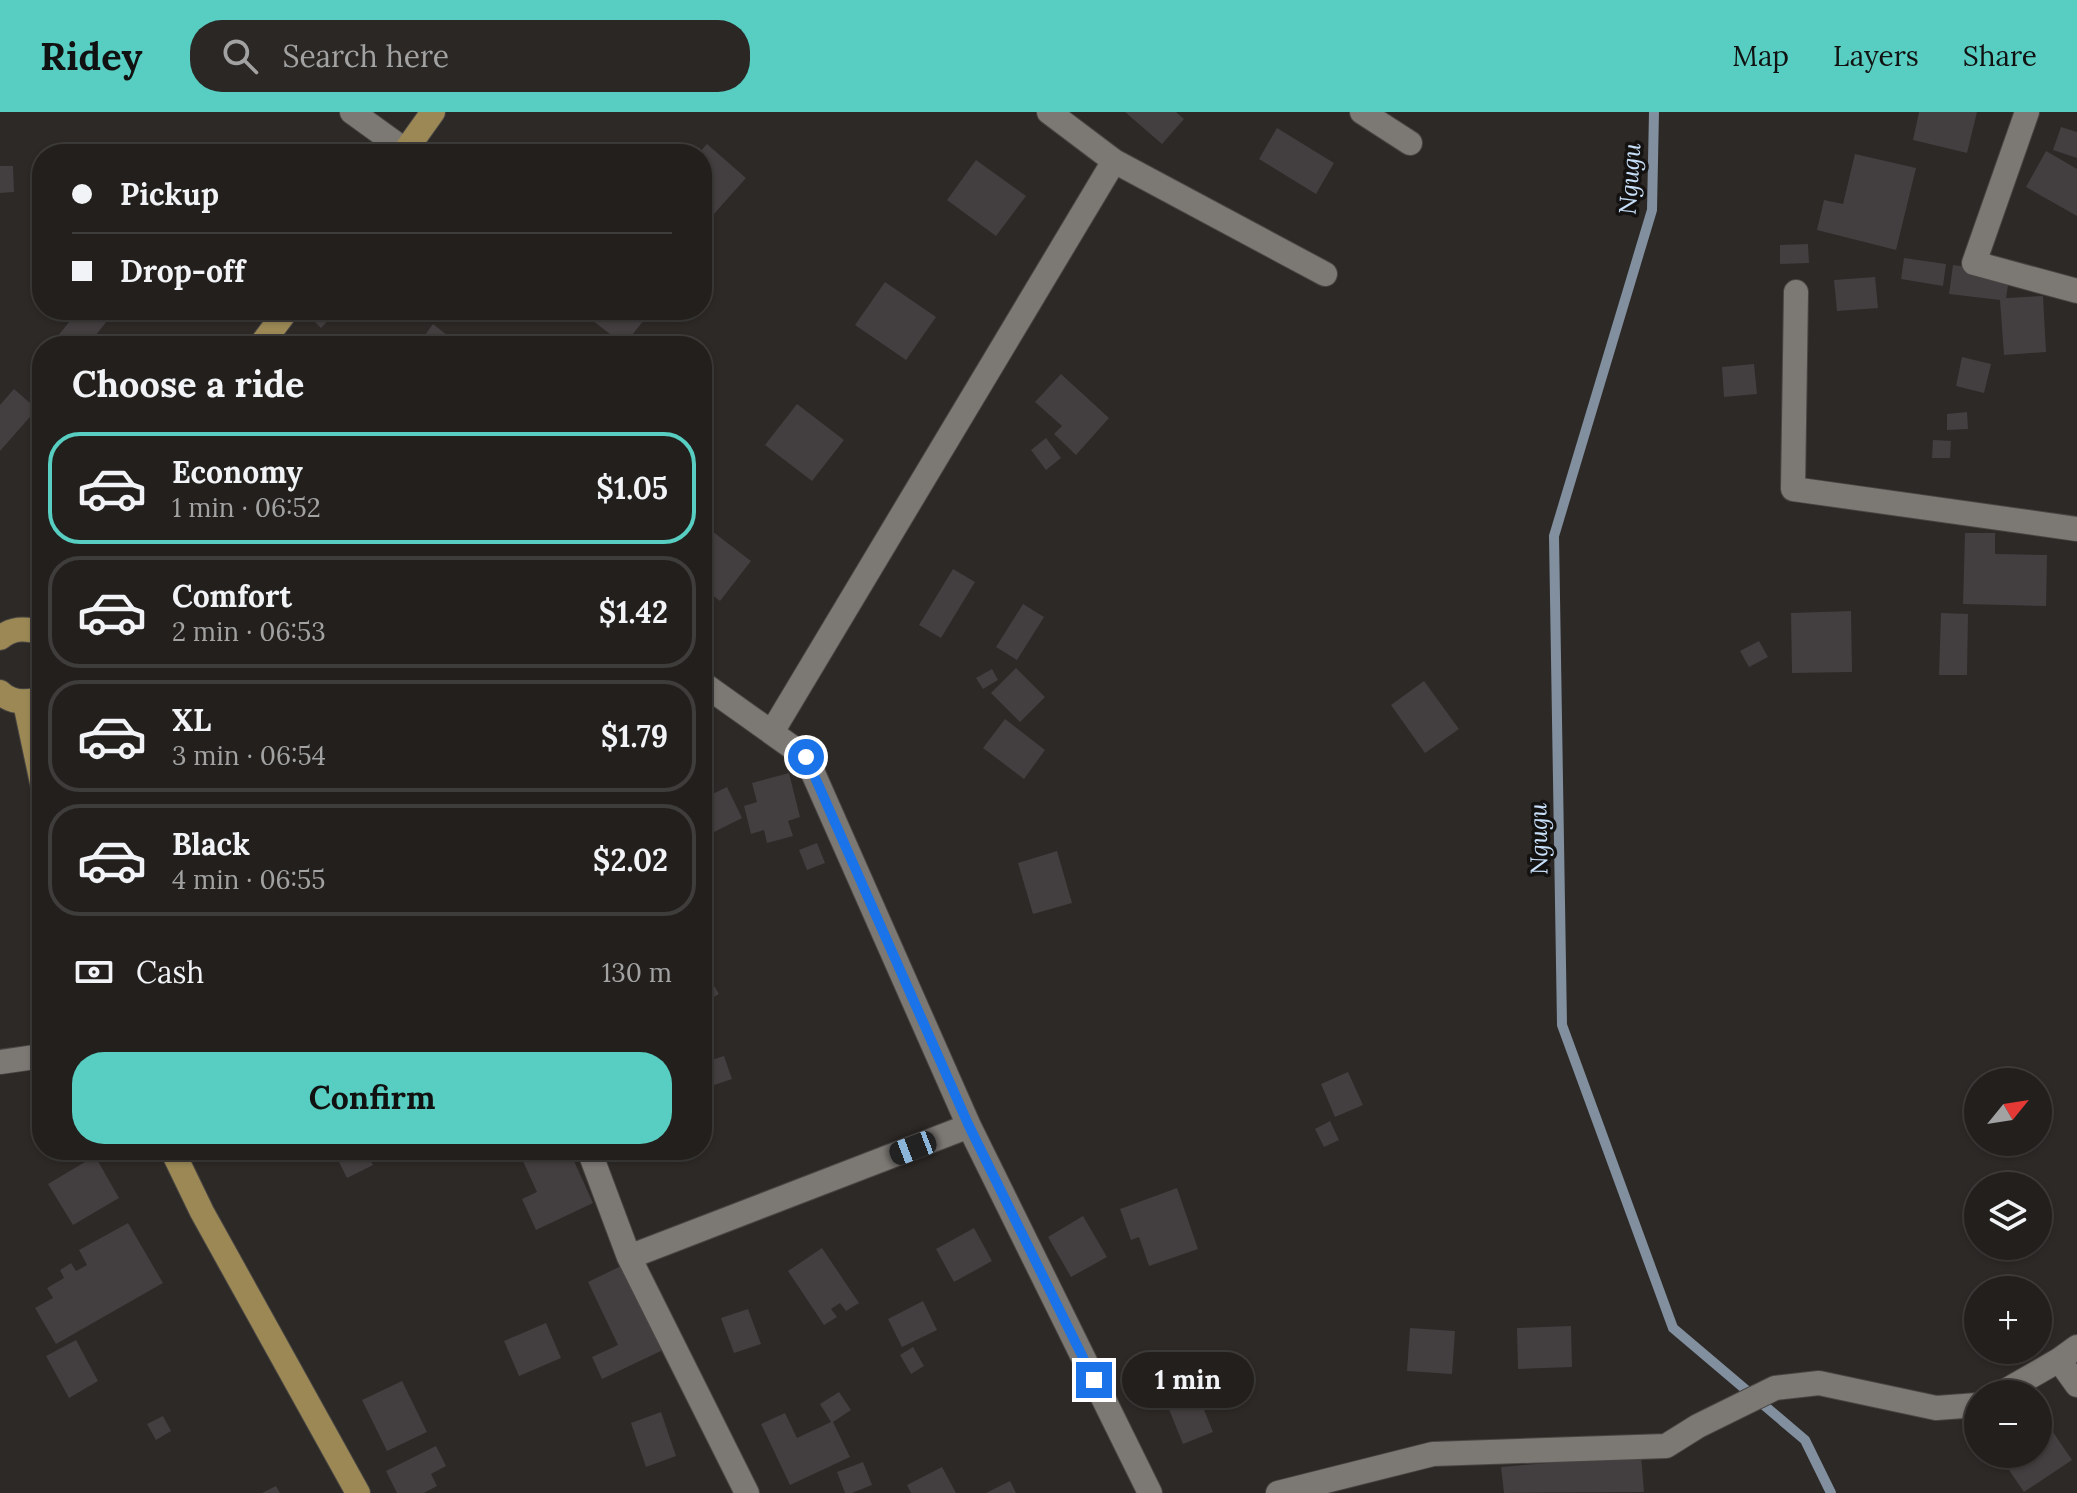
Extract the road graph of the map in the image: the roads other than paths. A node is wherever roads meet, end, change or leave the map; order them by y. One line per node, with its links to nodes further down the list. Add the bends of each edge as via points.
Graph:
1 (352, 112): 7 (street)
2 (433, 112): 8 (main road)
3 (1049, 112): 9 (street)
4 (1362, 112): 6 (street)
5 (2027, 112): 11 (street, via 1974,263)
6 (1410, 143)
7 (394, 144)
8 (411, 144)
9 (1114, 161): 10 (street); 19 (street)
10 (1325, 274)
11 (2077, 291)
12 (1796, 292): 13 (street, via 1793,489)
13 (2077, 529)
14 (32, 630): 15 (main road)
15 (0, 638)
16 (712, 690): 19 (street)
17 (0, 692): 18 (main road)
18 (32, 700)
19 (772, 732): 22 (street, via 806,757)
20 (32, 1057): 21 (street)
21 (0, 1062)
22 (969, 1126): 25 (street); 32 (street)
23 (177, 1160): 30 (main road)
24 (593, 1160): 25 (street)
25 (629, 1257): 31 (street)
26 (2068, 1354): 27 (street); 28 (street)
27 (2024, 1380)
28 (2077, 1385)
29 (1964, 1406): 33 (street, via 1936,1408 1819,1383 1775,1388 1666,1446 1433,1454)
30 (358, 1493)
31 (747, 1493)
32 (1150, 1493)
33 (1278, 1493)

